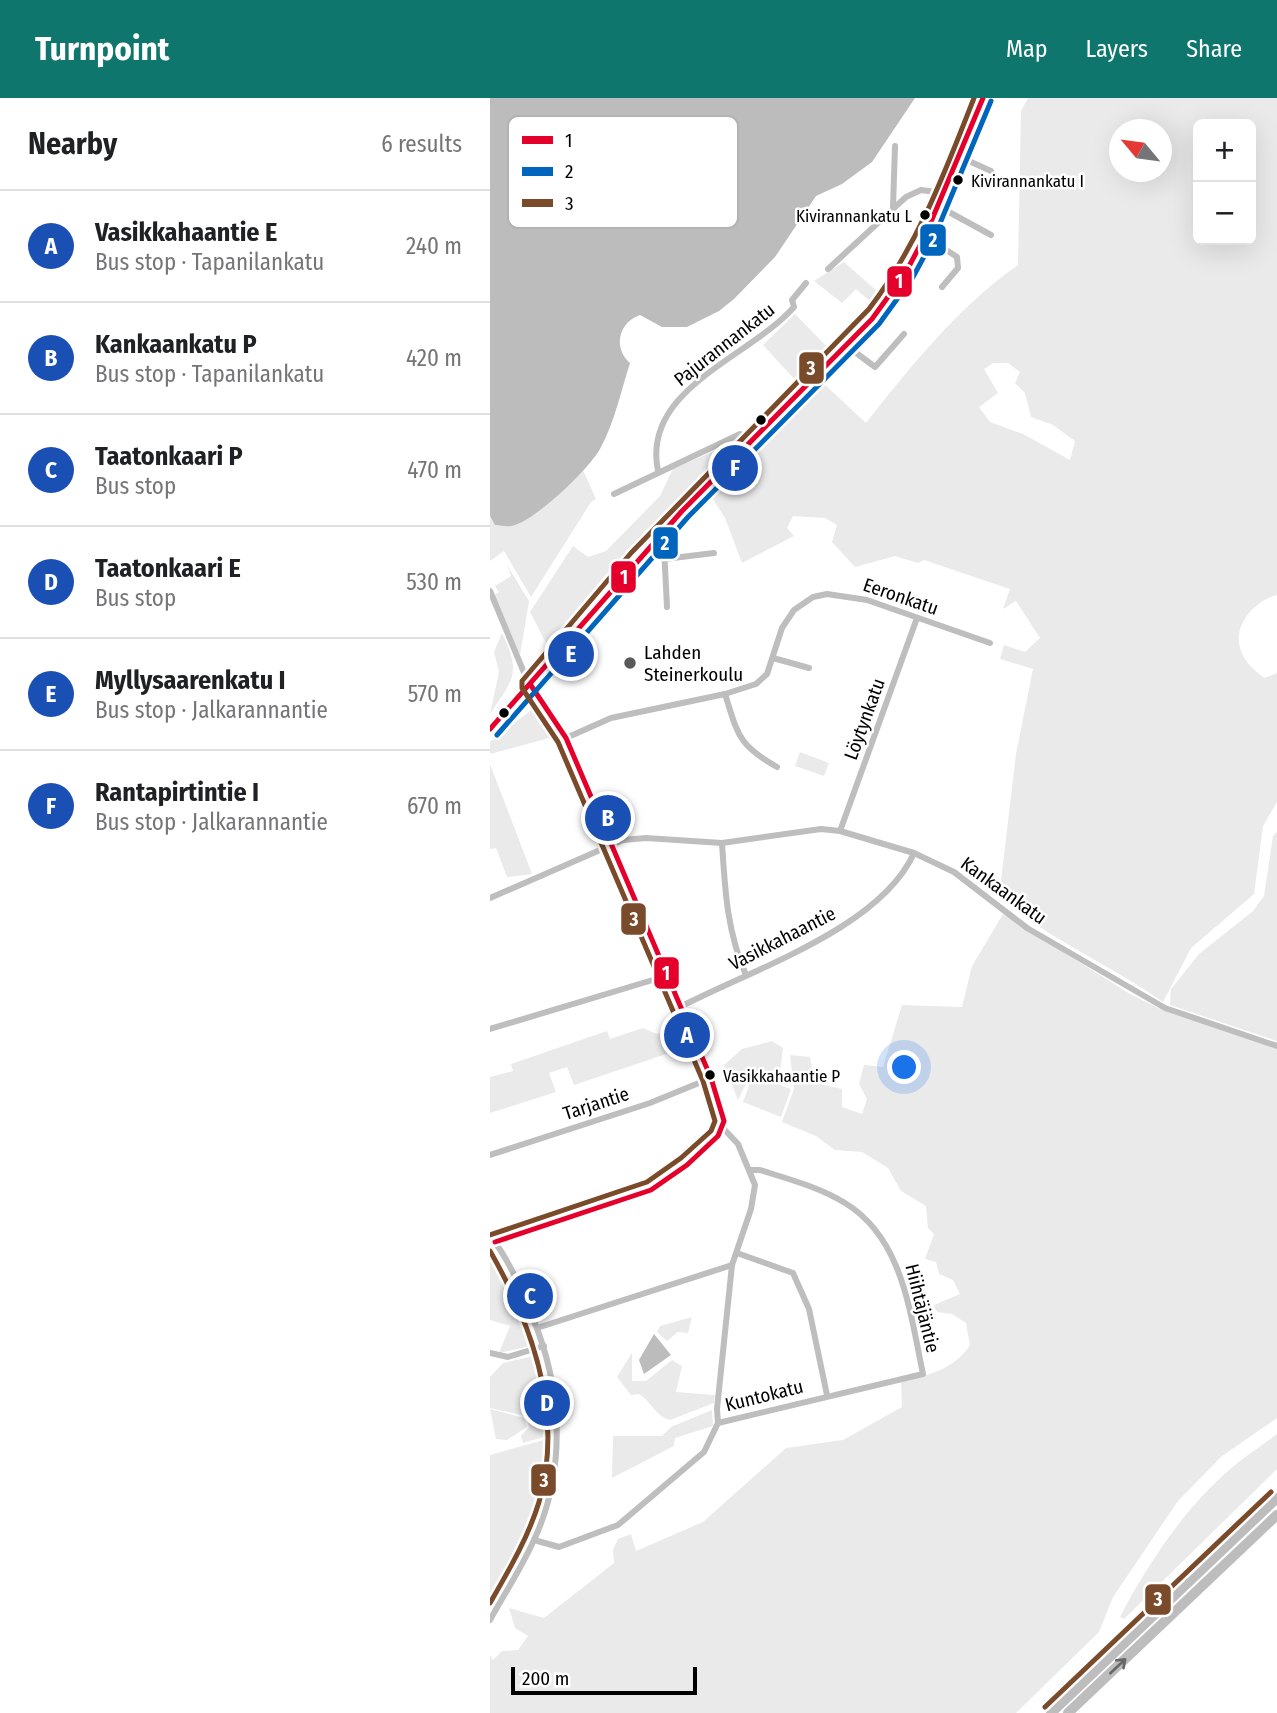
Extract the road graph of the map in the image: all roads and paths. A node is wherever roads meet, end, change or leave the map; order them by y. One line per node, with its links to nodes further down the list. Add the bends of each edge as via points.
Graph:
1 (983, 98): 3 (main road)
2 (895, 146): 7 (street)
3 (960, 157): 4 (street); 5 (main road)
4 (991, 171)
5 (944, 193): 6 (main road); 7 (street, via 921,190)
6 (938, 206): 8 (street); 9 (main road)
7 (893, 207): 10 (street)
8 (991, 235)
9 (925, 236): 12 (street, via 957,257 958,268); 14 (main road, via 891,293)
10 (828, 269)
11 (806, 283): 16 (street, Pajurannankatu, via 792,300 794,307 769,331 681,395 660,429 654,451)
12 (942, 287)
13 (904, 334): 14 (street, via 875,367)
14 (847, 346): 15 (main road)
15 (752, 440): 16 (street, via 740,434); 18 (main road)
16 (658, 471): 17 (street)
17 (614, 494)
18 (661, 535): 20 (street); 27 (main road)
19 (714, 553): 20 (street)
20 (665, 559): 22 (street)
21 (490, 591): 27 (street)
22 (667, 607)
23 (918, 618): 24 (street, Eeronkatu); 25 (street, Eeronkatu, via 847,595 813,597 794,610 782,628); 32 (street, Löytynkatu)
24 (990, 643)
25 (773, 658): 26 (street); 28 (street, Eeronkatu, via 767,674 756,684)
26 (809, 668)
27 (530, 684): 29 (main road); 30 (street)
28 (725, 694): 30 (street, Eeronkatu, via 611,718); 31 (street, via 748,750)
29 (490, 729)
30 (566, 738): 34 (street)
31 (777, 767)
32 (840, 831): 33 (street, Kankaankatu, via 821,829); 35 (street, Kankaankatu)
33 (722, 844): 34 (street, Kankaankatu, via 646,838); 37 (street, via 727,912)
34 (612, 845): 36 (street, Kankaankatu); 38 (street)
35 (914, 853): 37 (street, Vasikkahaantie, via 898,878 842,927); 41 (street, Kankaankatu, via 954,872 1027,928 1165,1008)
36 (490, 898)
37 (746, 975): 39 (street, Vasikkahaantie)
38 (666, 976): 39 (street); 40 (street)
39 (680, 1007): 42 (street)
40 (490, 1029)
41 (1277, 1046)
42 (711, 1078): 43 (street, via 722,1109); 44 (street, Tarjantie)
43 (722, 1127): 45 (street, via 731,1133); 47 (street, via 687,1165 651,1190)
44 (490, 1155)
45 (750, 1170): 48 (street, via 755,1195); 53 (street, Hiihtäjäntie, via 816,1189 846,1203 873,1226 904,1286)
46 (490, 1236): 47 (street)
47 (495, 1242): 50 (street)
48 (737, 1253): 49 (street); 54 (street, via 793,1273 809,1309)
49 (732, 1265): 50 (street); 55 (street)
50 (537, 1328): 51 (street)
51 (544, 1346): 52 (street, via 508,1357); 58 (street, via 553,1377 556,1433 551,1488)
52 (490, 1353)
53 (923, 1374): 54 (street, Kuntokatu)
54 (827, 1395): 55 (street, Kuntokatu)
55 (718, 1423): 58 (street, Kuntokatu, via 704,1452 618,1525 559,1547)
56 (1277, 1498): 60 (main road)
57 (1277, 1515): 61 (main road, one-way to 57)
58 (534, 1540): 59 (street)
59 (490, 1620)
60 (1051, 1713)
61 (1068, 1713)

